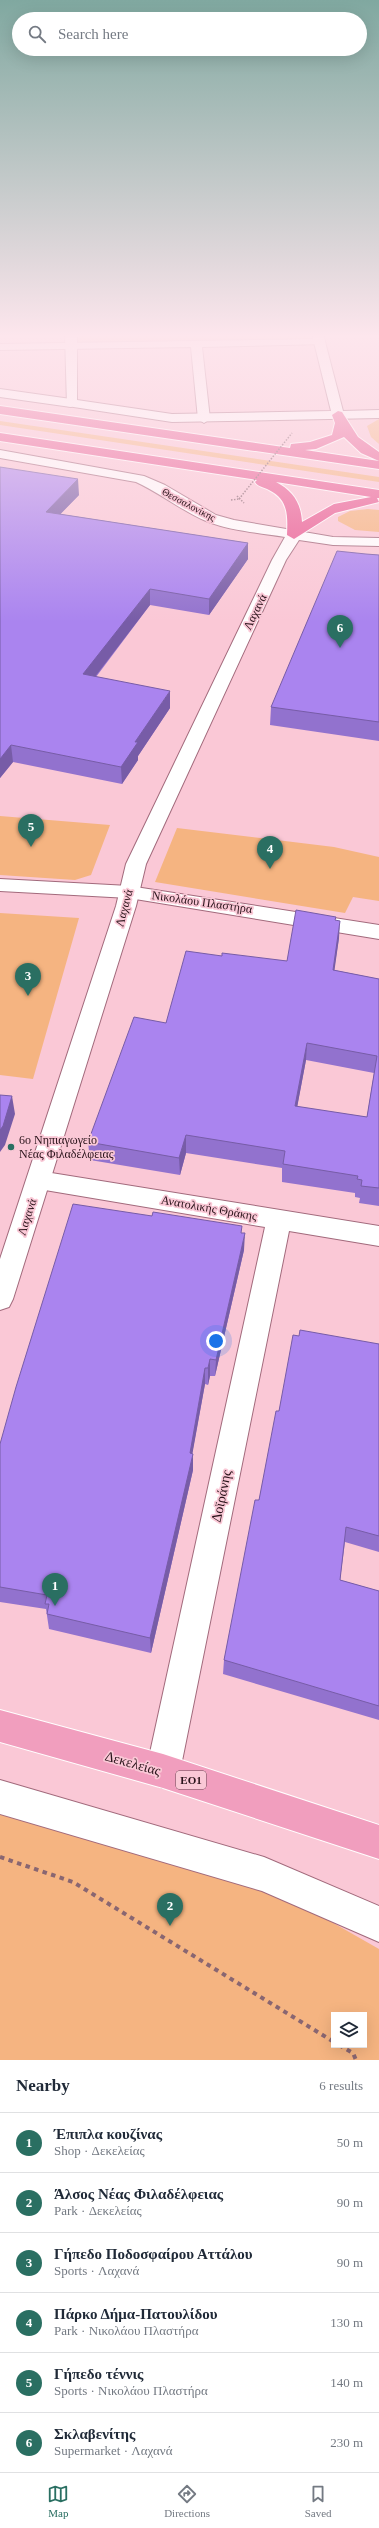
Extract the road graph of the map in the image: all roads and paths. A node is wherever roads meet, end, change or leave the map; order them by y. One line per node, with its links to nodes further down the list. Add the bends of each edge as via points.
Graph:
1 (140, 430): 6 (highway)
2 (339, 430): 6 (highway, via 338,437 311,446)
3 (348, 430): 8 (highway, via 358,444)
4 (292, 433): 13 (path, bridge)
5 (0, 437): 10 (highway)
6 (250, 446): 9 (highway)
7 (0, 454): 16 (street, Θεσσαλονίκης, via 139,479 212,518)
8 (379, 457)
9 (379, 465)
10 (226, 471): 11 (highway); 16 (highway, via 271,485 284,492 294,507)
11 (379, 494)
12 (233, 495): 14 (path)
13 (239, 499)
14 (244, 501)
15 (379, 501): 16 (highway, via 356,502 332,508)
16 (294, 535): 17 (street, Θεσσαλονίκης, via 333,541); 19 (street, Λαχανά, via 181,766 136,864)
17 (379, 542)
18 (0, 885): 19 (street, Νικολάου Πλαστήρα)
19 (129, 892): 20 (street, Νικολάου Πλαστήρα); 21 (street, Λαχανά)
20 (379, 932)
21 (39, 1180): 22 (street, Ανατολικής Θράκης); 24 (street, Λαχανά)
22 (280, 1220): 23 (street, Ανατολικής Θράκης); 26 (street, Δοϊράνης)
23 (379, 1236)
24 (0, 1300)
25 (0, 1726): 26 (main road, Δεκελείας / ΕΟ1)
26 (163, 1771): 28 (main road, Δεκελείας / ΕΟ1)
27 (0, 1797): 30 (street, via 264,1874)
28 (379, 1842)
29 (0, 1857): 31 (path, via 73,1882)
30 (379, 1924)
31 (331, 2040)
32 (344, 2048): 33 (path, via 353,2053)
33 (356, 2060)

